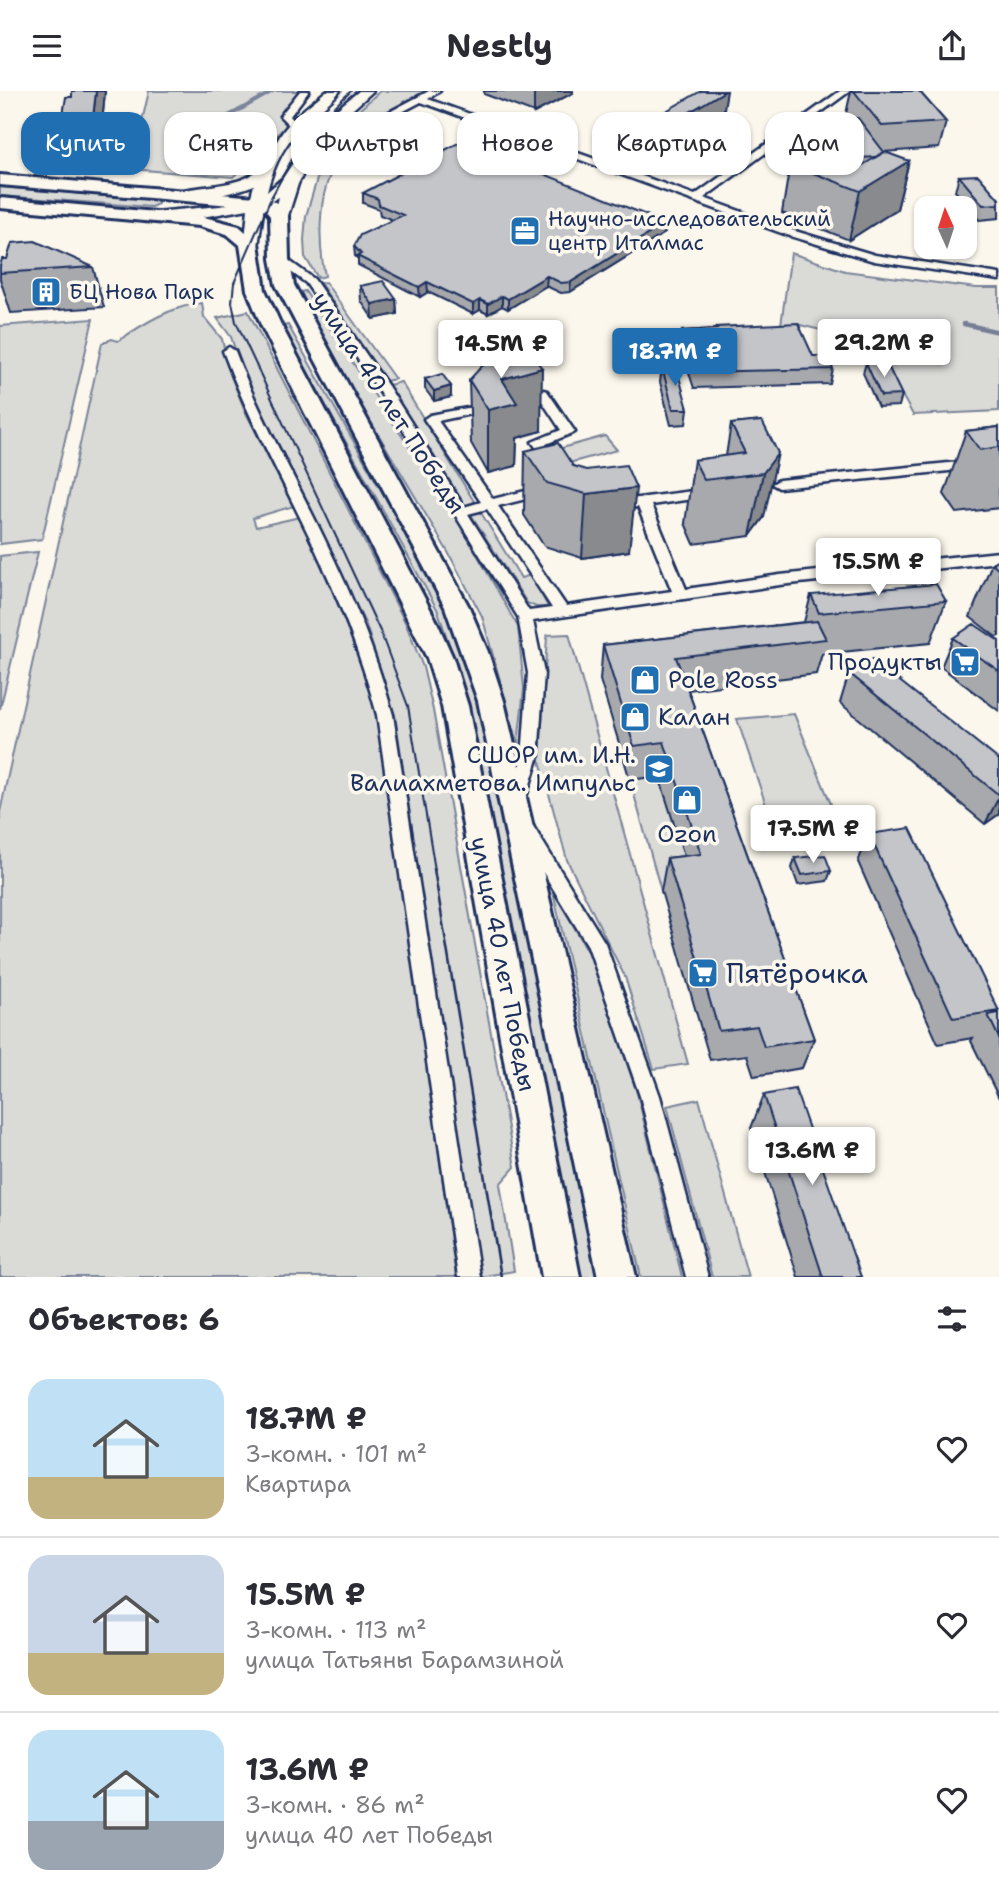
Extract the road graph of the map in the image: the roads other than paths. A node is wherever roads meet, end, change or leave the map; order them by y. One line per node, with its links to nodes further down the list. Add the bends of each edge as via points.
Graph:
1 (306, 91): 10 (street, via 285,116)
2 (334, 91): 7 (main road)
3 (368, 91): 8 (main road)
4 (436, 91): 6 (street)
5 (846, 91): 20 (street)
6 (420, 99): 9 (street); 20 (street)
7 (310, 112)
8 (344, 112)
9 (395, 112)
10 (291, 124)
11 (291, 130): 12 (main road)
12 (277, 153)
13 (258, 175): 18 (main road, via 235,189)
14 (266, 175): 19 (main road, улица 40 лет Победы)
15 (291, 175): 19 (main road, via 279,191)
16 (296, 175): 23 (main road)
17 (0, 180): 18 (main road)
18 (170, 194): 19 (main road); 22 (main road)
19 (257, 197): 22 (main road); 23 (main road, via 272,207); 24 (main road, улица 40 лет Победы)
20 (696, 199): 26 (street, via 874,258)
21 (0, 203): 22 (main road)
22 (155, 216): 24 (main road, via 224,226 242,235)
23 (280, 222): 25 (main road)
24 (252, 250): 28 (main road, улица 40 лет Победы, via 256,290)
25 (280, 259): 27 (main road, улица 40 лет Победы, via 285,285); 38 (street, улица 40 лет Победы, via 310,281)
26 (999, 277)
27 (301, 319): 28 (main road); 43 (main road, улица 40 лет Победы, via 457,607 491,701)
28 (271, 325): 44 (main road, улица 40 лет Победы, via 424,622 455,706)
29 (229, 351): 45 (street, via 342,592 383,704)
30 (999, 462): 33 (street)
31 (560, 471): 36 (street, via 538,442 569,432 543,394 430,419)
32 (703, 475): 35 (street, via 711,493)
33 (779, 484)
34 (559, 487): 36 (street)
35 (643, 502): 37 (street); 40 (street)
36 (490, 503): 38 (street); 41 (street)
37 (604, 506)
38 (460, 512): 42 (street, улица 40 лет Победы)
39 (999, 557): 40 (street)
40 (681, 594): 41 (street)
41 (562, 611): 42 (street)
42 (525, 617): 43 (street, улица 40 лет Победы, via 536,673 530,759)
43 (514, 811): 46 (main road, улица 40 лет Победы); 47 (street, улица 40 лет Победы, via 596,943 650,1096)
44 (557, 1271)
45 (469, 1277)
46 (617, 1277)
47 (697, 1277)

